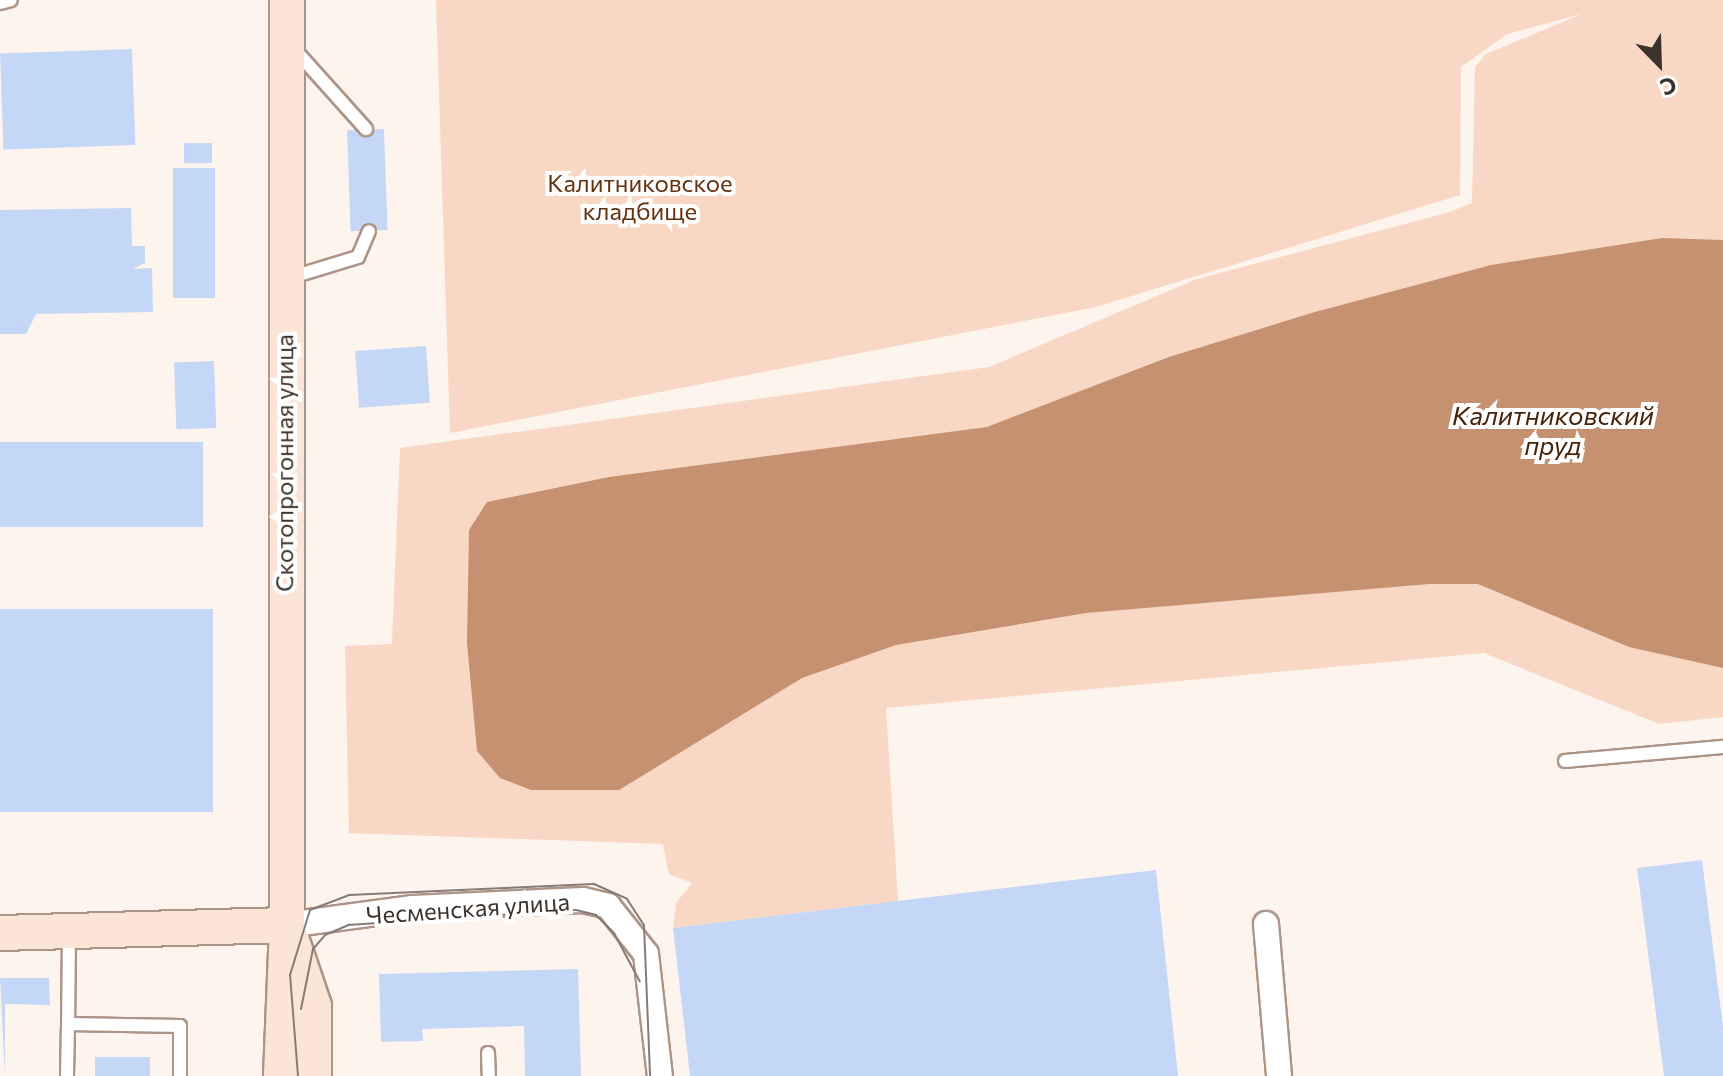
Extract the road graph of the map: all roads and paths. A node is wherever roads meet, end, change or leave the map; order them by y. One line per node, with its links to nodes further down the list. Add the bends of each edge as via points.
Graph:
1 (11, 0): 3 (lane)
2 (287, 0): 4 (street, Скотопрогонная улица)
3 (0, 3)
4 (287, 39): 5 (lane); 7 (street, Скотопрогонная улица)
5 (366, 129)
6 (369, 231): 7 (lane, via 358,257)
7 (284, 279): 11 (street, Скотопрогонная улица)
8 (1723, 747): 9 (lane)
9 (1565, 761)
10 (1266, 924): 22 (street)
11 (287, 925): 12 (street); 18 (street, Скотопрогонная улица); 19 (street, Скотопрогонная улица, via 314,1006); 21 (street, Чесменская улица, via 413,908 583,900 608,906 646,954)
12 (69, 932): 13 (street); 14 (lane)
13 (0, 933)
14 (68, 1024): 16 (lane); 17 (lane, via 180,1026)
15 (488, 1053): 20 (lane)
16 (67, 1076)
17 (180, 1076)
18 (281, 1076)
19 (314, 1076)
20 (489, 1076)
21 (660, 1076)
22 (1279, 1076)

